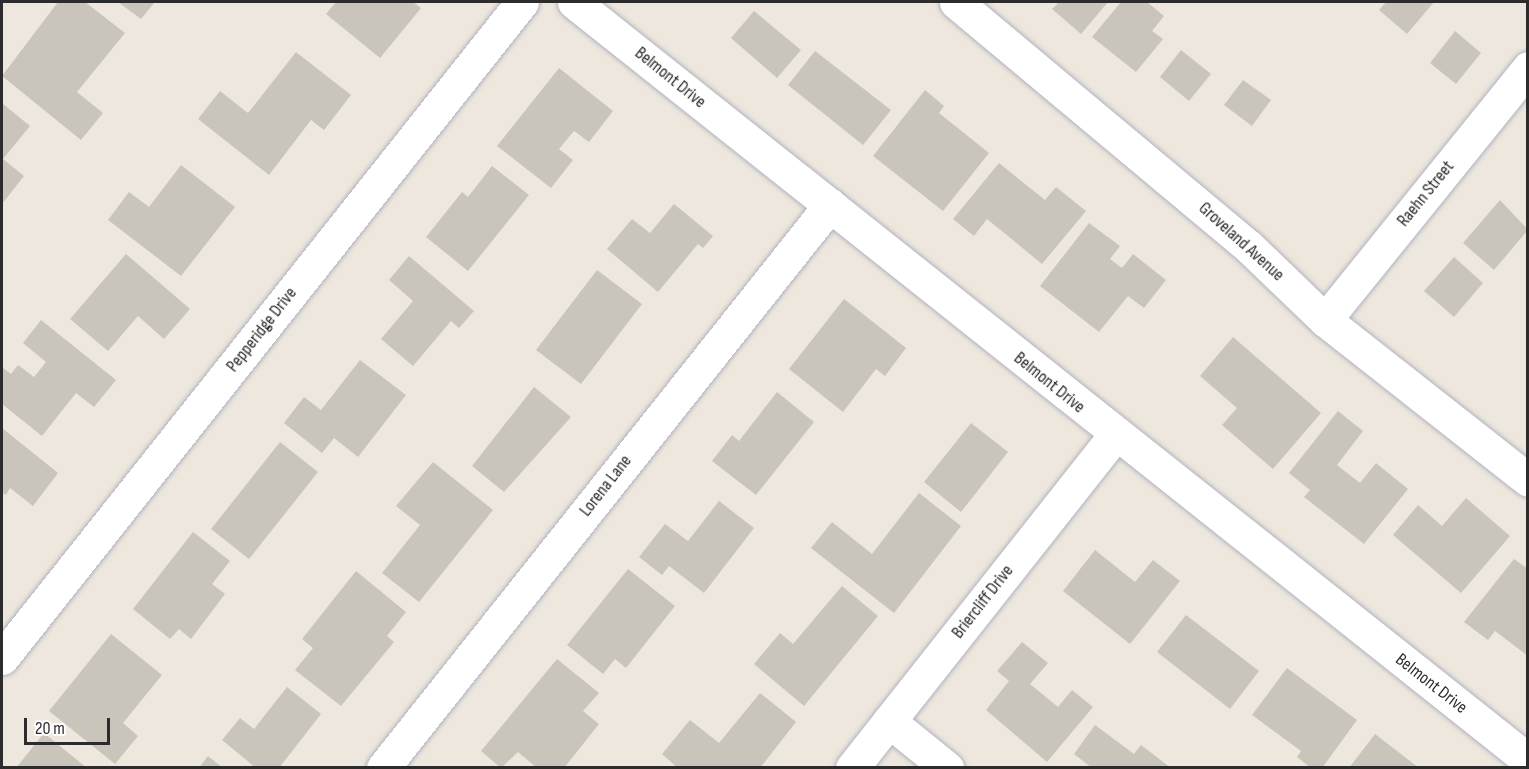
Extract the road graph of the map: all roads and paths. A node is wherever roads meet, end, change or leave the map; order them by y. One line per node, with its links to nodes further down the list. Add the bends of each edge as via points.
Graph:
1 (522, 2): 9 (street, Pepperidge Drive)
2 (574, 2): 5 (street, Belmont Drive)
3 (956, 2): 6 (street, Groveland Avenue, via 1248,246)
4 (1527, 68): 6 (street, Raehn Street)
5 (830, 205): 7 (street, Belmont Drive); 12 (street, Lorena Lane)
6 (1325, 320): 8 (street, Groveland Avenue)
7 (1114, 436): 10 (street, Briercliff Drive); 11 (street, Belmont Drive)
8 (1527, 480)
9 (2, 658)
10 (889, 721): 13 (street, Briercliff Drive); 14 (street)
11 (1527, 760)
12 (383, 768)
13 (852, 768)
14 (947, 768)

